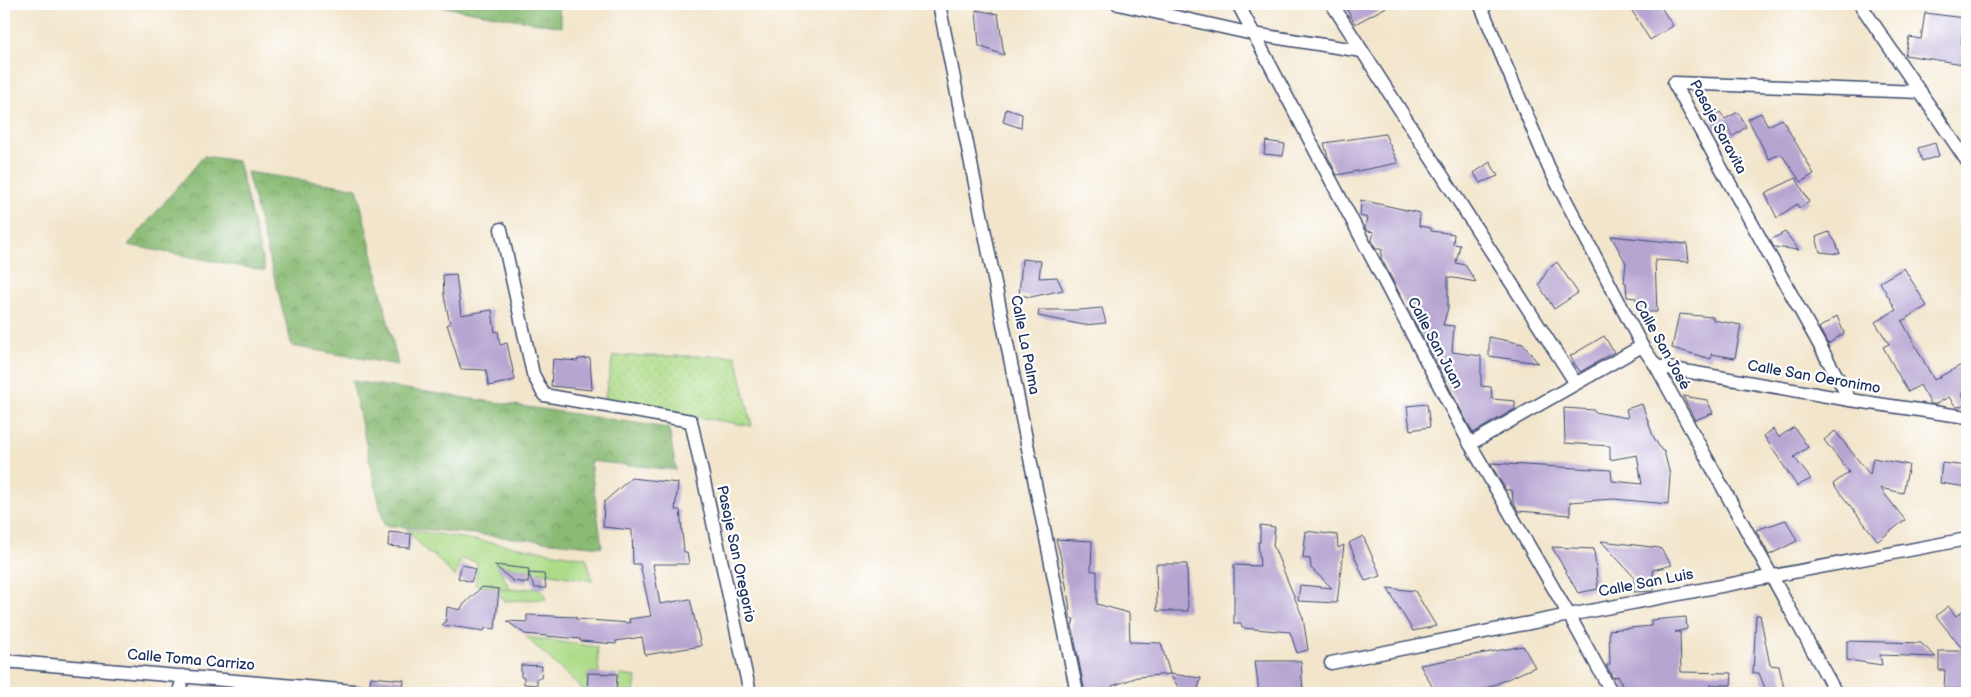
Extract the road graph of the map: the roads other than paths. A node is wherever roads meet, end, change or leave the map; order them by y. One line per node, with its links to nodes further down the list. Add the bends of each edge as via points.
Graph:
1 (939, 4): 28 (street, Calle La Palma)
2 (1118, 4): 7 (street)
3 (1238, 4): 7 (street, Calle San Juan)
4 (1332, 4): 8 (street)
5 (1480, 4): 12 (street, Calle San José, via 1549,168)
6 (1860, 4): 9 (street)
7 (1254, 34): 8 (street); 17 (street, Calle San Juan)
8 (1362, 51): 14 (street)
9 (1921, 92): 10 (street); 15 (street, Pasaje Saravita, via 1674,83)
10 (1967, 161)
11 (501, 229): 27 (street, Pasaje San Oregorio, via 533,374 544,395 691,421)
12 (1642, 346): 13 (street, Calle San José); 14 (street)
13 (1656, 366): 15 (street, Calle San Oeronimo); 19 (street, Calle San José)
14 (1575, 382): 17 (street)
15 (1850, 400): 16 (street, Calle San Oeronimo)
16 (1967, 417)
17 (1470, 444): 20 (street, Calle San Juan)
18 (1967, 540): 19 (street, Calle San Luis)
19 (1771, 576): 20 (street, Calle San Luis); 30 (street, Calle San José)
20 (1569, 615): 22 (street, Calle San Luis); 29 (street, Calle San Juan)
21 (4, 661): 23 (street, Calle Toma Carrizo)
22 (1331, 663)
23 (183, 676): 24 (street, Calle Toma Carrizo); 25 (street)
24 (349, 692): 26 (street, Calle Toma Carrizo)
25 (179, 693)
26 (376, 693)
27 (750, 693)
28 (1078, 693)
29 (1612, 693)
30 (1836, 693)

